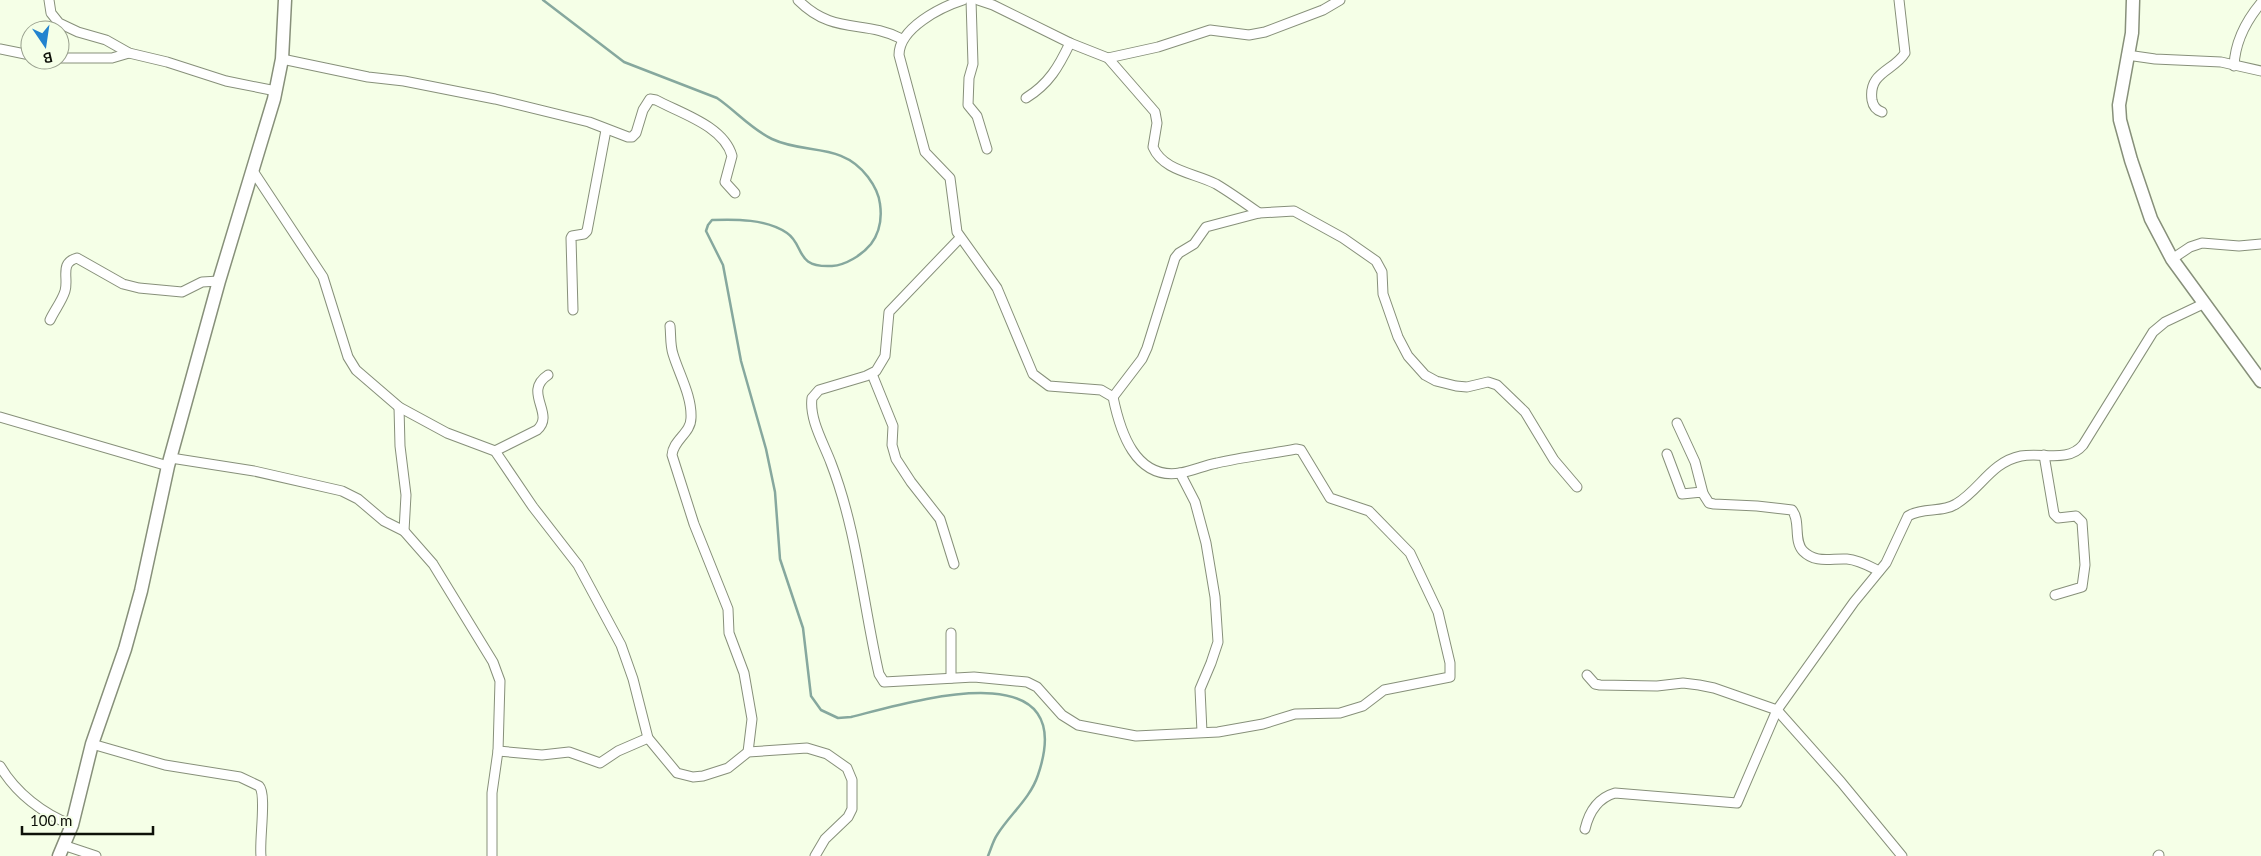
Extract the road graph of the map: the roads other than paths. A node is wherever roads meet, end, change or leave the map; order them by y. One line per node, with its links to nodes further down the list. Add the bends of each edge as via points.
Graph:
1 (49, 0): 15 (street, via 59,24 106,40)
2 (285, 0): 19 (street)
3 (798, 0): 11 (street, via 824,20 884,32)
4 (963, 0): 11 (street, via 935,10)
5 (971, 0): 26 (street, via 973,64 968,78 968,105 976,116)
6 (978, 0): 12 (street)
7 (1340, 0): 18 (street, via 1323,10 1265,32 1249,35 1210,30 1158,47)
8 (1899, 0): 24 (street, via 1905,53 1879,75 1873,85 1872,101 1874,107)
9 (2133, 0): 16 (street, via 2132,33)
10 (2261, 3): 20 (street, via 2246,23 2234,54)
11 (902, 39): 30 (street, via 899,55 923,148 950,178)
12 (1070, 43): 18 (street); 23 (street, via 1053,74)
13 (0, 49): 14 (street)
14 (20, 53)
15 (129, 53): 17 (street, via 112,58); 22 (street)
16 (2127, 54): 20 (street, via 2155,59 2221,62); 32 (street, via 2120,120 2151,219)
17 (70, 58)
18 (1108, 58): 29 (street, via 1155,112 1157,123 1153,147 1159,157 1170,166 1222,188)
19 (282, 59): 22 (street); 25 (street, via 484,96)
20 (2234, 66): 21 (street)
21 (2261, 71)
22 (276, 92): 27 (street)
23 (1026, 98)
24 (1882, 112)
25 (606, 130): 28 (street, via 632,137 646,103 650,99 656,100 710,128 724,140 732,156 725,182); 35 (street, via 588,231 571,238)
26 (987, 149)
27 (253, 171): 33 (street); 42 (street, via 323,276 351,364)
28 (735, 193)
29 (1259, 213): 41 (street, via 1206,227 1194,244 1179,253 1148,348); 50 (street, via 1294,211 1343,238 1376,262 1382,272 1390,318 1408,356 1425,375 1436,381 1466,386 1488,382 1497,385 1525,412 1554,460)
30 (960, 238): 38 (street, via 889,312 884,356); 41 (street, via 997,288 1033,374 1049,386 1101,390)
31 (2261, 244): 32 (street, via 2202,243)
32 (2172, 259): 34 (street)
33 (219, 281): 36 (street, via 202,282 182,292 139,288 123,284 77,258 66,264 64,292); 48 (street)
34 (2202, 304): 40 (street); 47 (street, via 2165,322 2153,332 2080,449 2071,454)
35 (573, 310)
36 (50, 320)
37 (670, 326): 64 (street, via 672,352 692,415 691,423 675,445 672,455 694,524 728,609 730,637 744,673 752,719)
38 (872, 374): 53 (street, via 892,426 896,459 940,519); 58 (street, via 817,391 811,405 840,492 862,582 879,674 885,683)
39 (548, 375): 45 (street, via 537,389 542,426)
40 (2261, 381)
41 (1113, 397): 49 (street, via 1123,433 1135,455 1153,470)
42 (399, 407): 45 (street, via 448,433); 52 (street, via 406,495)
43 (0, 417): 48 (street)
44 (1677, 423): 51 (street, via 1695,462)
45 (495, 452): 61 (street, via 587,578 633,679)
46 (1668, 454): 51 (street, via 1682,494)
47 (2044, 455): 54 (street, via 2020,456 2004,462 1957,504 1908,516); 55 (street, via 2054,514 2058,518 2076,516 2082,522 2085,565 2082,587)
48 (170, 462): 52 (street, via 254,471 330,487 358,499 384,521); 62 (street, via 125,649)
49 (1180, 473): 60 (street, via 1195,502 1215,598 1218,642 1200,689); 60 (street, via 1255,455 1301,450 1330,498 1369,511 1410,553 1438,612 1452,674 1446,678 1384,690 1356,709 1295,714 1232,730)
50 (1577, 487)
51 (1703, 493): 54 (street, via 1709,503 1714,504 1792,510 1796,516 1801,548 1809,556 1824,560 1853,560)
52 (404, 531): 63 (street, via 433,564 498,673 501,691)
53 (954, 564)
54 (1880, 572): 59 (street, via 1854,602)
55 (2055, 595)
56 (951, 633): 58 (street)
57 (1587, 675): 59 (street, via 1600,685 1683,683 1714,688)
58 (951, 678): 60 (street, via 988,677 1027,682 1044,692 1062,715 1086,729 1136,736)
59 (1777, 710): 67 (street, via 1737,803 1615,792 1593,809); 73 (street, via 1848,789)
60 (1202, 732)
61 (648, 738): 63 (street, via 625,747 600,763 569,752 542,755); 64 (street, via 677,773 693,777 728,768)
62 (92, 744): 66 (street); 70 (street, via 165,765 240,777 259,786 264,796 260,837)
63 (498, 751): 71 (street, via 492,793)
64 (748, 752): 72 (street, via 817,749 847,768 852,780 852,809 825,839)
65 (0, 766): 66 (street, via 16,789 48,814)
66 (72, 825): 68 (street)
67 (1585, 829)
68 (61, 851): 69 (street)
69 (96, 856)
70 (262, 856)
71 (492, 856)
72 (815, 856)
73 (1902, 856)

